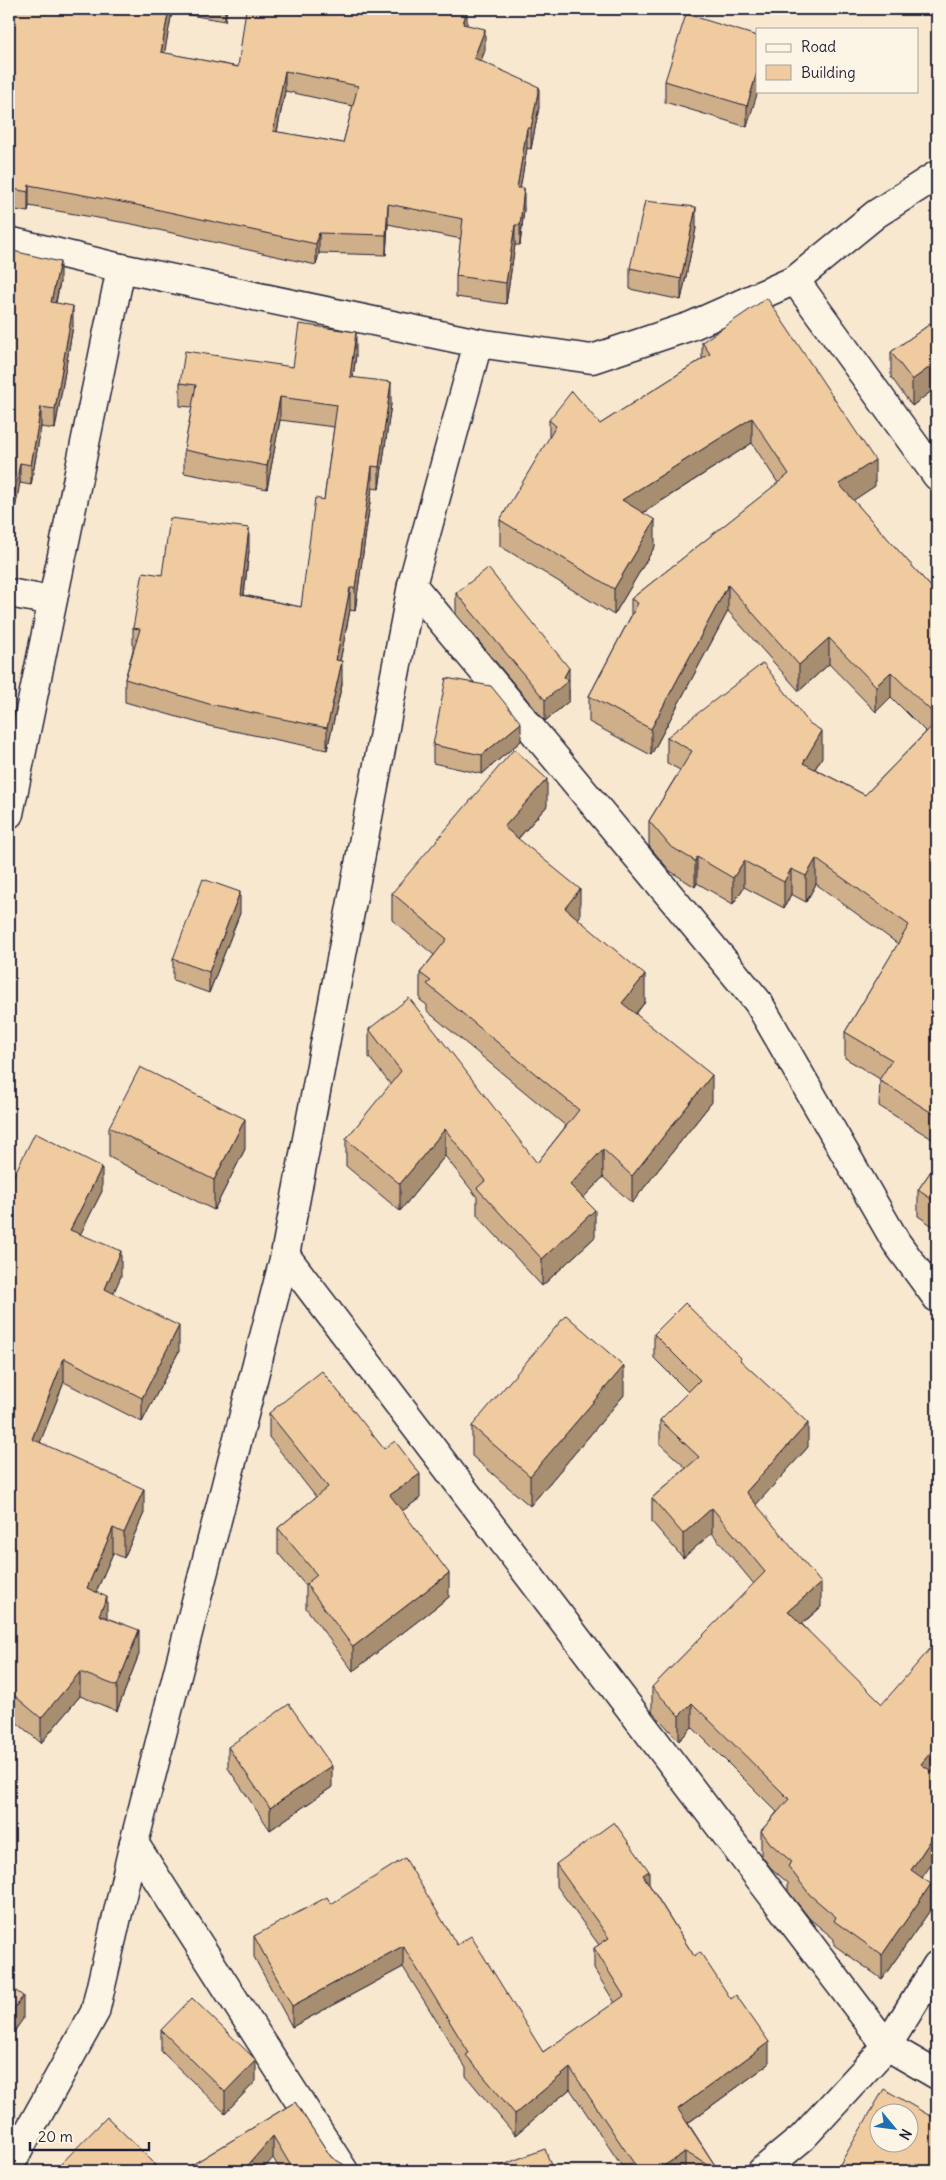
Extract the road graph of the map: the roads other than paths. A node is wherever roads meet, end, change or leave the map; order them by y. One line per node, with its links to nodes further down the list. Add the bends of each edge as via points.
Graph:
1 (937, 175): 4 (street, via 876,214)
2 (9, 241): 3 (street)
3 (121, 268): 5 (street); 9 (street)
4 (795, 280): 5 (street, via 691,326 592,358); 6 (street)
5 (478, 343): 7 (street)
6 (937, 476)
7 (412, 585): 11 (street); 12 (street, via 758,1002 896,1242)
8 (9, 593): 9 (street)
9 (52, 601): 10 (street)
10 (9, 814)
11 (285, 1255): 13 (street); 15 (street)
12 (937, 1298)
13 (134, 1843): 17 (street, via 95,2012); 18 (street)
14 (937, 1965): 15 (street)
15 (887, 2046): 16 (street); 19 (street, via 802,2138)
16 (937, 2075)
17 (9, 2167)
18 (344, 2171)
19 (762, 2171)

